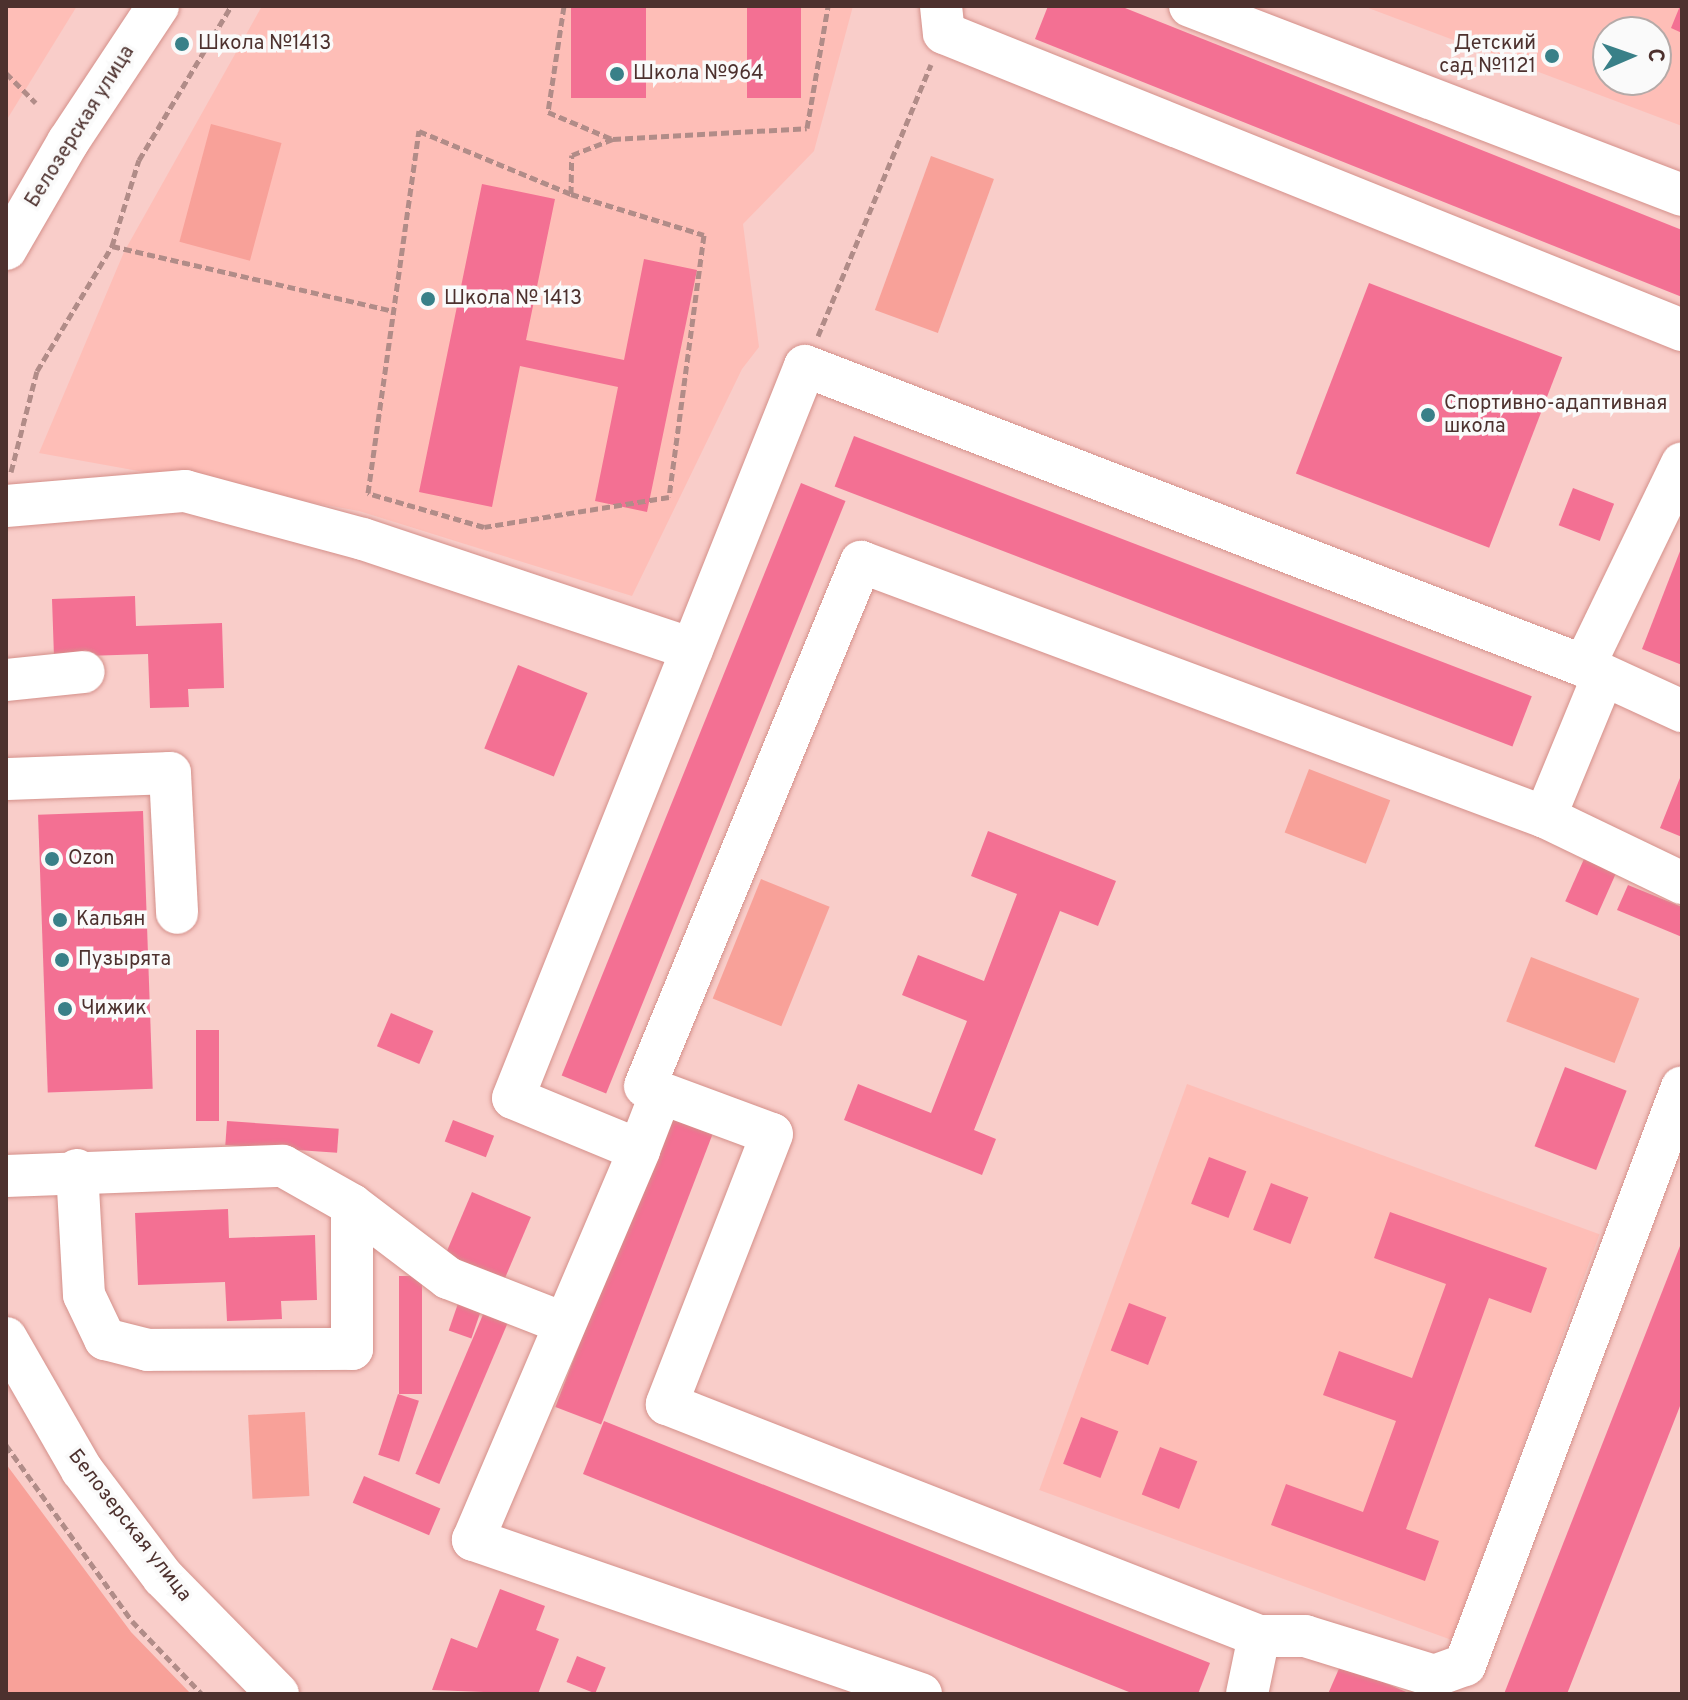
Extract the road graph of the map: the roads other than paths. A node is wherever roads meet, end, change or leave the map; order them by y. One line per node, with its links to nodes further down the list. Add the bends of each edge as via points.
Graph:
1 (158, 6): 5 (street, Белозерская улица, via 68,142)
2 (1190, 6): 4 (street)
3 (943, 20): 6 (street)
4 (1682, 195)
5 (6, 249)
6 (1682, 330)
7 (1682, 463): 11 (street)
8 (8, 492): 9 (street, via 185,491 363,539)
9 (692, 649): 11 (street, via 805,366); 20 (street, via 513,1098)
10 (84, 672): 12 (street)
11 (1593, 672): 13 (street); 15 (street)
12 (6, 680)
13 (1682, 711)
14 (6, 779): 17 (street, via 170,773)
15 (1545, 817): 16 (street); 19 (street, via 861,562 645,1086)
16 (1682, 883)
17 (177, 913)
18 (1682, 1087): 26 (street, via 1465,1665 1434,1676 1305,1636)
19 (661, 1093): 20 (street); 26 (street, via 772,1134 667,1404)
20 (639, 1150): 24 (street)
21 (77, 1170): 22 (street); 23 (street, via 283,1166); 23 (street, via 84,1295 105,1339 148,1350 352,1349)
22 (6, 1176)
23 (352, 1205): 24 (street, via 448,1278)
24 (561, 1322): 28 (street, via 473,1540)
25 (6, 1338): 27 (street, Белозерская улица, via 82,1470 163,1577)
26 (1259, 1636): 29 (street)
27 (278, 1694)
28 (921, 1694)
29 (1247, 1694)

